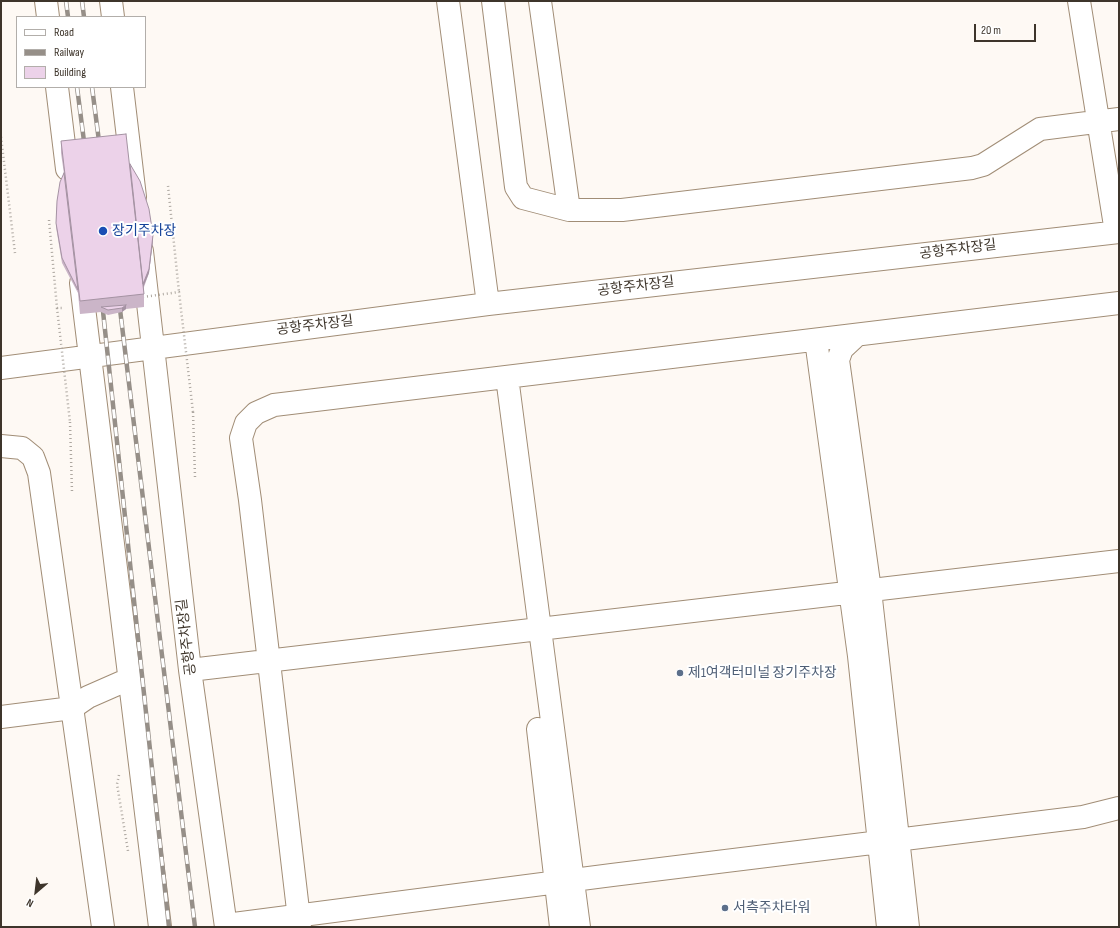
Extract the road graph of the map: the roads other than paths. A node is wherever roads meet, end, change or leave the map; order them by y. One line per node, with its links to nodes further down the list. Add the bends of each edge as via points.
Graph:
1 (111, 1): 6 (lane)
2 (448, 1): 15 (lane)
3 (493, 1): 11 (lane, via 516,188 523,198)
4 (540, 1): 11 (lane)
5 (1080, 1): 9 (lane)
6 (113, 16)
7 (57, 88): 10 (lane)
8 (122, 88): 18 (lane, 공항주차장길)
9 (1108, 120): 11 (lane, via 1040,129 983,165 972,168 622,210); 12 (lane)
10 (69, 190)
11 (569, 210)
12 (1117, 232): 15 (lane, 공항주차장길)
13 (78, 260): 19 (lane)
14 (1119, 303): 16 (lane)
15 (488, 304): 18 (lane, 공항주차장길)
16 (857, 335): 17 (lane); 24 (lane, via 842,349 838,360)
17 (816, 340): 21 (lane); 24 (lane)
18 (154, 347): 19 (lane, 공항주차장길); 27 (lane, 공항주차장길)
19 (90, 355): 20 (lane, 공항주차장길); 28 (lane)
20 (1, 368)
21 (502, 378): 25 (lane); 26 (lane, via 274,405 256,413 246,423 241,438)
22 (1, 446): 29 (lane, via 22,448 33,457 39,473)
23 (1119, 561): 24 (lane)
24 (861, 591): 25 (lane); 34 (lane)
25 (533, 630): 26 (lane); 35 (lane)
26 (269, 660): 27 (lane); 36 (lane)
27 (190, 670): 37 (lane, 공항주차장길)
28 (129, 679): 29 (lane); 39 (lane)
29 (72, 708): 30 (lane); 38 (lane)
30 (1, 717)
31 (1119, 808): 32 (lane)
32 (1082, 816): 33 (lane, via 1097,824); 34 (lane)
33 (1119, 821)
34 (887, 840): 35 (lane); 42 (lane); 43 (lane)
35 (565, 882): 36 (lane); 40 (lane); 41 (lane)
36 (299, 921): 37 (lane)
37 (226, 926)
38 (103, 927)
39 (160, 927)
40 (561, 927)
41 (579, 927)
42 (888, 927)
43 (908, 927)

